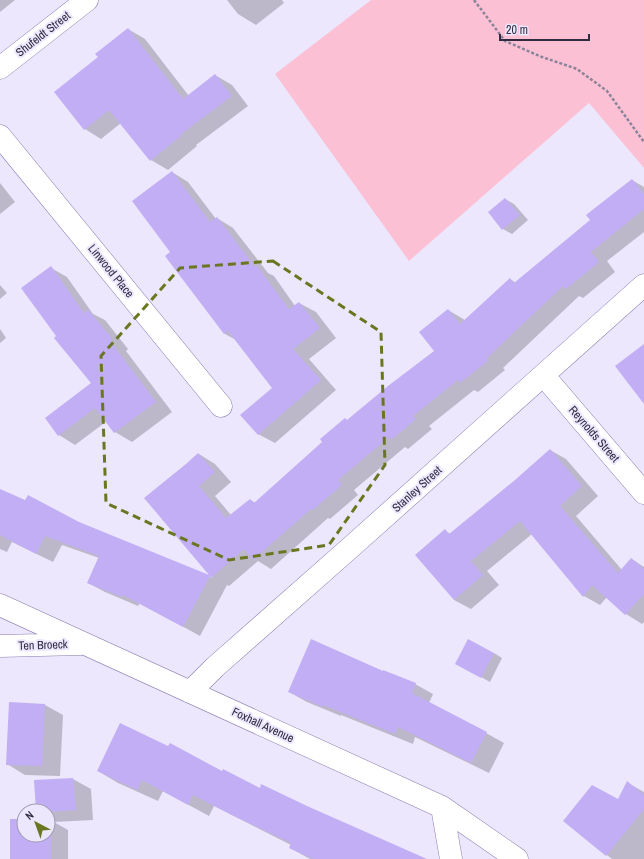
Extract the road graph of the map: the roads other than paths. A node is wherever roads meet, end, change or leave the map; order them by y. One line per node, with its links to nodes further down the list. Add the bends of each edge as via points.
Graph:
1 (87, 0): 2 (street, Shufeldt Street)
2 (0, 68)
3 (0, 136): 6 (street, Linwood Place)
4 (644, 286): 5 (street, Stanley Street)
5 (544, 376): 7 (street, Reynolds Street); 11 (street, Stanley Street, via 215,667)
6 (221, 406)
7 (644, 493)
8 (0, 605): 9 (street, Foxhall Avenue)
9 (85, 644): 10 (street, Ten Broeck); 11 (street, Foxhall Avenue)
10 (0, 646)
11 (190, 692): 12 (street, Foxhall Avenue)
12 (442, 807): 13 (street); 14 (street, Foxhall Avenue)
13 (451, 859)
14 (517, 859)

